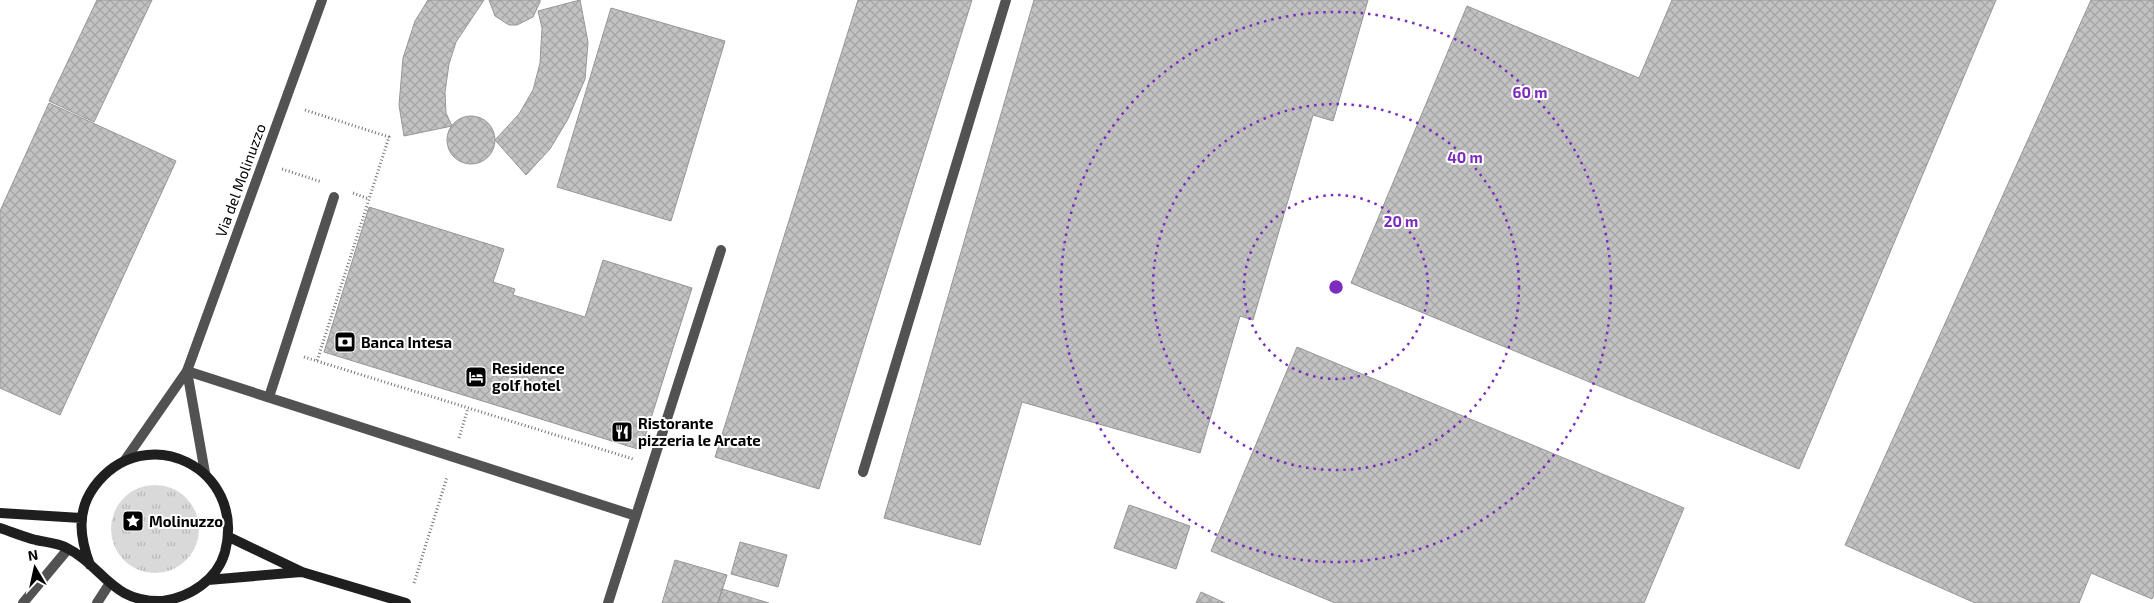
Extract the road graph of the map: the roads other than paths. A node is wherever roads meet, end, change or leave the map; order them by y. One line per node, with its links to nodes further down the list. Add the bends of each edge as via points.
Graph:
1 (322, 0): 5 (street, Via del Molinuzzo)
2 (1006, 0): 8 (street)
3 (334, 197): 6 (street)
4 (721, 250): 11 (street)
5 (187, 371): 6 (street); 7 (street, Via del Molinuzzo); 9 (street, Via del Molinuzzo)
6 (269, 397): 11 (street)
7 (125, 460): 9 (street, via 141,455 167,455 182,459); 12 (street, via 103,475 88,496)
8 (863, 472)
9 (204, 473): 14 (street, via 217,487 227,511)
10 (0, 513): 12 (street)
11 (636, 516): 23 (street)
12 (81, 518): 16 (street, via 82,543)
13 (0, 528): 15 (street)
14 (228, 537): 17 (street); 18 (street, via 223,558)
15 (68, 549): 16 (street); 20 (street)
16 (90, 565): 19 (street)
17 (302, 572): 18 (street); 22 (street)
18 (208, 580): 19 (street, via 191,593 156,602 139,601)
19 (108, 586): 21 (street)
20 (23, 603)
21 (97, 603)
22 (406, 603)
23 (608, 603)

